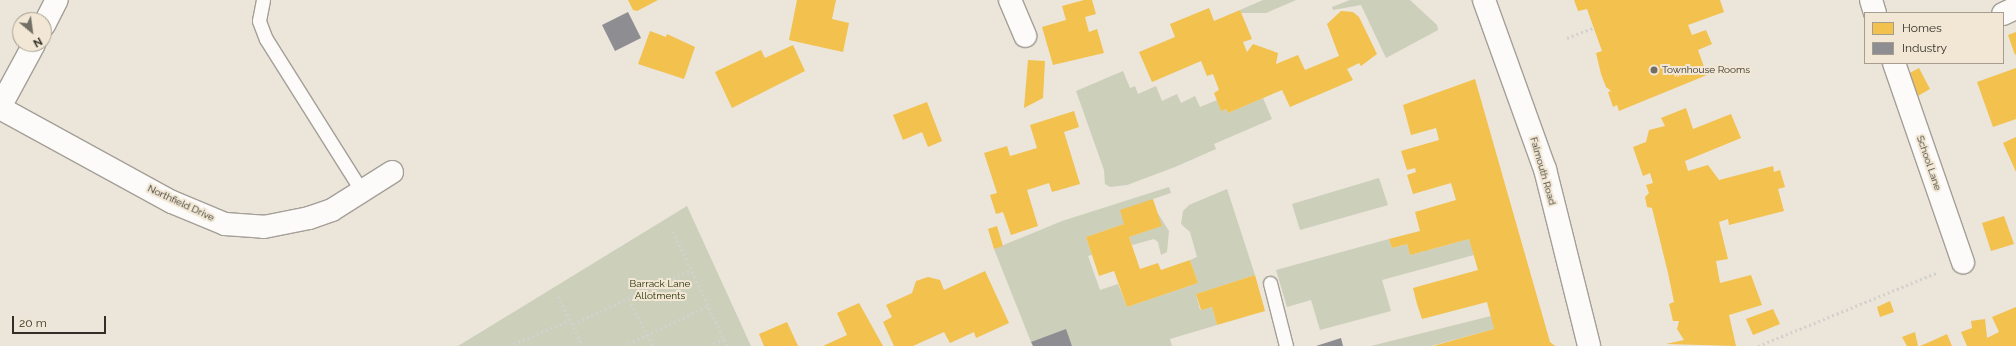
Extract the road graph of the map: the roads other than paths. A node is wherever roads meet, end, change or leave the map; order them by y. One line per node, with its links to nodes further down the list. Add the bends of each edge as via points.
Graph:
1 (57, 0): 7 (street)
2 (263, 0): 15 (lane, via 259,21 266,39)
3 (1010, 0): 10 (street)
4 (1484, 0): 19 (street, Falmouth Road, via 1545,169)
5 (1871, 0): 8 (street)
6 (2016, 8): 9 (street)
7 (51, 12)
8 (1876, 12)
9 (2004, 14)
10 (1025, 36)
11 (30, 52): 13 (street)
12 (1894, 64): 16 (street, School Lane)
13 (0, 108): 15 (street, Northfield Drive, via 172,202 225,224 285,225 332,210)
14 (392, 172): 15 (street, Northfield Drive)
15 (362, 190)
16 (1963, 262)
17 (1270, 283): 18 (lane)
18 (1286, 346)
19 (1589, 346)

